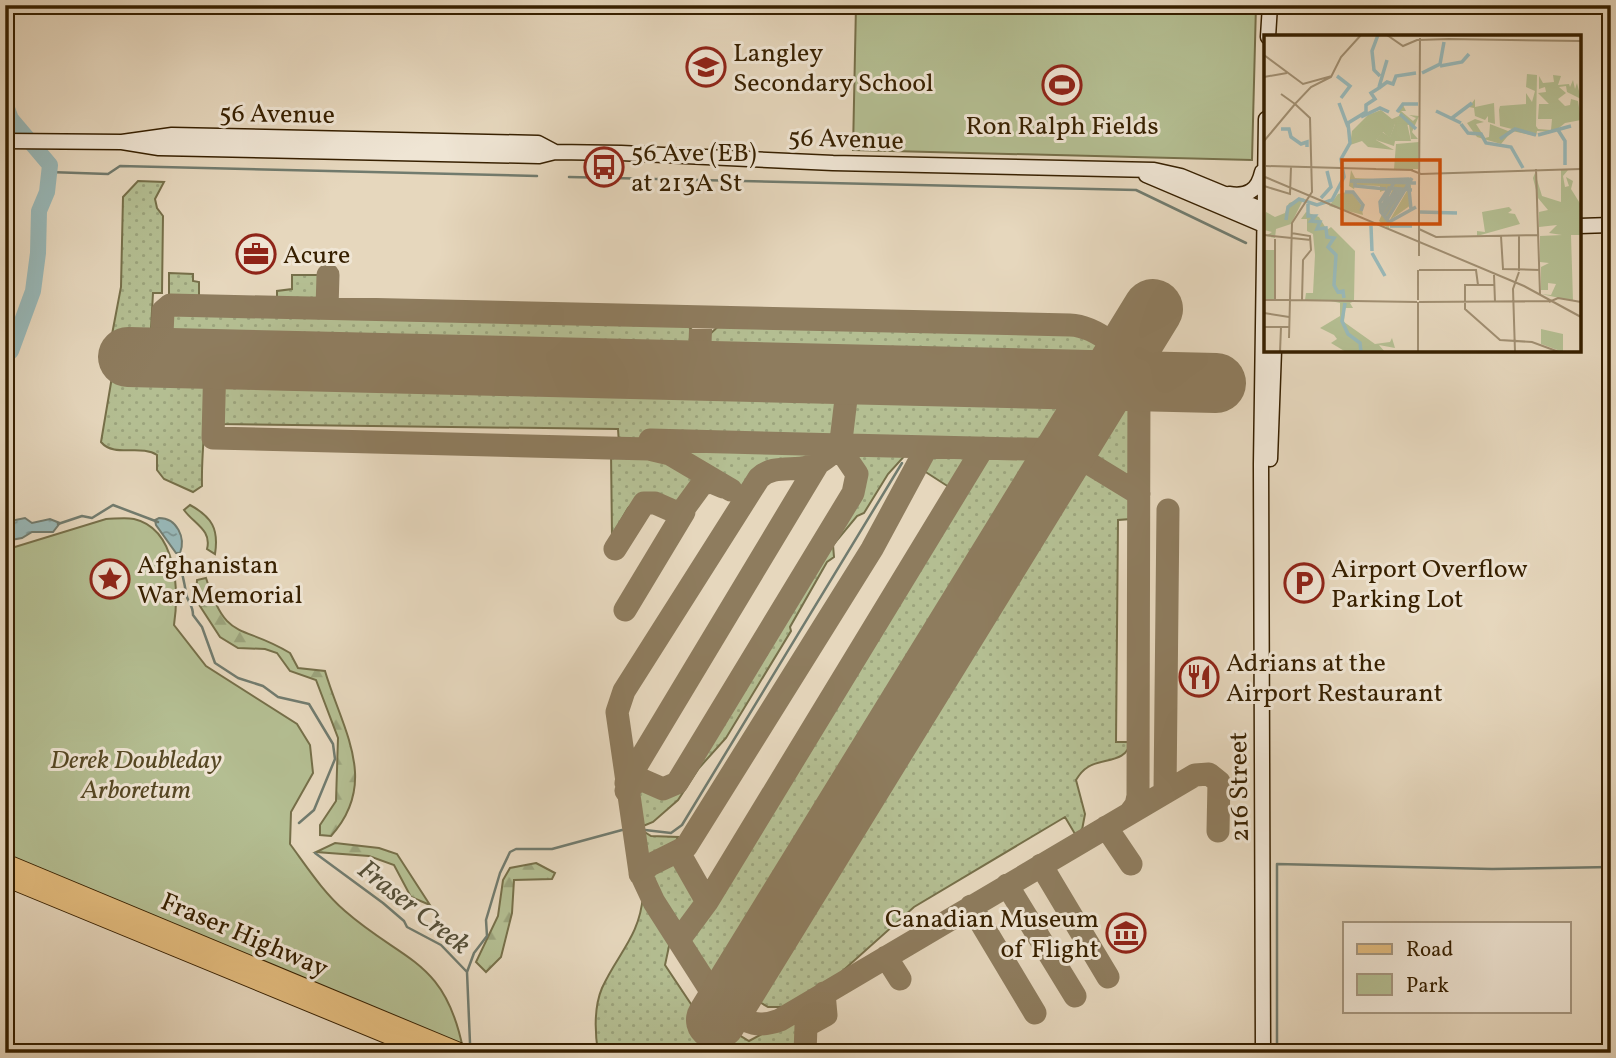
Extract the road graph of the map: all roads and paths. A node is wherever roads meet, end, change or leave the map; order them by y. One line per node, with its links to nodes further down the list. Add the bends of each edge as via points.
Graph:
1 (1271, 5): 2 (main road); 3 (main road)
2 (1268, 35)
3 (1273, 35)
4 (9, 141): 6 (main road, 56 Avenue, via 122,142 150,148 538,143 555,152)
5 (1264, 165): 7 (main road, via 1252,191)
6 (1135, 170): 7 (main road, 56 Avenue, via 1181,176); 8 (main road, 56 Avenue)
7 (1220, 193): 9 (main road, 56 Avenue)
8 (1264, 218)
9 (1264, 218)
10 (1611, 225): 11 (main road)
11 (1581, 226)
12 (1264, 317): 14 (main road, 216 Street)
13 (1273, 352): 14 (main road, 216 Street, via 1270,461)
14 (1263, 520): 19 (main road, 216 Street)
15 (5, 862): 18 (main road, Fraser Highway)
16 (5, 878): 17 (main road, Fraser Highway)
17 (430, 1053)
18 (464, 1053)
19 (1263, 1053)

